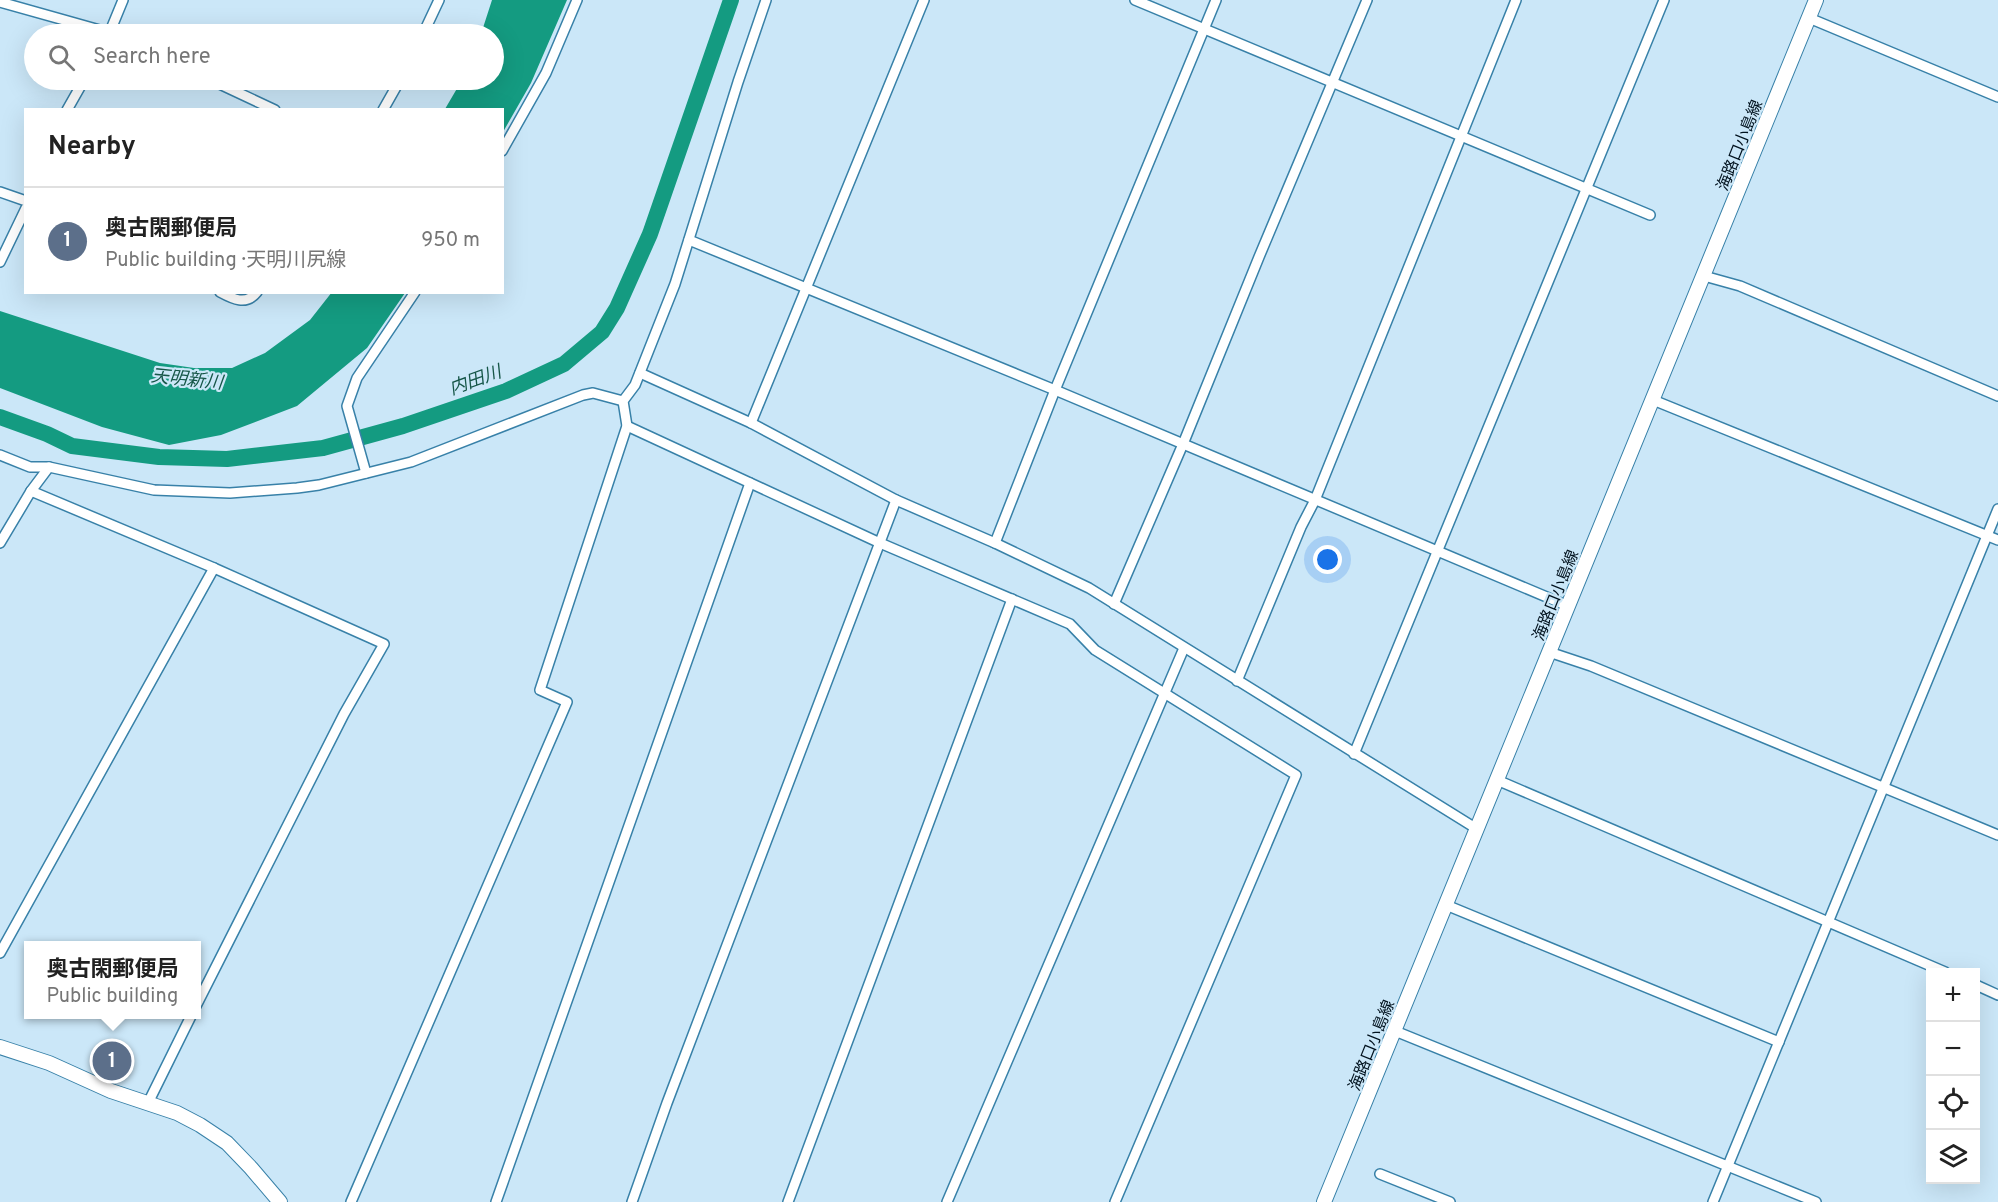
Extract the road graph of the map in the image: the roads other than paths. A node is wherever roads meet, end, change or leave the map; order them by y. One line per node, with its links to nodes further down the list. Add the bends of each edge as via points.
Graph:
1 (123, 0): 15 (street)
2 (440, 0): 16 (street)
3 (577, 0): 27 (street, via 546,73)
4 (766, 0): 33 (street)
5 (924, 0): 36 (street)
6 (1135, 0): 17 (street)
7 (1216, 0): 17 (street)
8 (1367, 0): 18 (street)
9 (1516, 0): 26 (street)
10 (1664, 0): 28 (street)
11 (1816, 0): 13 (main road, 海路口小島線)
12 (0, 2): 14 (street)
13 (1809, 18): 22 (street); 35 (main road, 海路口小島線)
14 (76, 24)
15 (115, 24)
16 (428, 24)
17 (1204, 28): 18 (street); 41 (street)
18 (1333, 83): 26 (street); 47 (street)
19 (78, 90): 23 (street)
20 (233, 90): 24 (street)
21 (394, 90): 25 (street)
22 (1998, 98)
23 (68, 108)
24 (271, 108)
25 (384, 108)
26 (1460, 136): 28 (street); 54 (street)
27 (504, 148)
28 (1588, 189): 32 (street); 61 (street)
29 (0, 192): 30 (street)
30 (24, 200)
31 (24, 212): 34 (street)
32 (1650, 215)
33 (689, 240): 36 (street); 40 (street)
34 (0, 262)
35 (1704, 276): 42 (street, via 1740,286); 43 (main road, 海路口小島線)
36 (806, 288): 41 (street); 45 (street)
37 (224, 294): 38 (street, via 240,301)
38 (255, 294)
39 (414, 294): 50 (street, via 357,378 347,406)
40 (640, 373): 44 (street); 45 (street)
41 (1056, 390): 47 (street); 60 (street)
42 (1998, 396)
43 (1653, 400): 56 (street); 65 (main road, 海路口小島線)
44 (623, 401): 46 (street); 50 (street, via 593,393 583,395 432,455)
45 (750, 423): 53 (street)
46 (627, 426): 51 (street); 90 (street, via 540,690 567,702)
47 (1183, 444): 54 (street); 64 (street)
48 (0, 455): 49 (street, via 30,467)
49 (49, 467): 50 (street, via 154,490 207,493 297,488); 52 (street)
50 (366, 473)
51 (750, 483): 59 (street); 91 (street)
52 (31, 491): 58 (street); 62 (street)
53 (896, 500): 59 (street); 60 (street)
54 (1315, 500): 61 (street); 68 (street)
55 (1998, 509): 56 (street)
56 (1987, 536): 57 (street); 72 (street)
57 (1998, 540)
58 (0, 543)
59 (880, 543): 63 (street); 92 (street)
60 (995, 543): 64 (street)
61 (1438, 551): 65 (street); 70 (street)
62 (214, 568): 77 (street); 81 (street, via 384,644 344,714)
63 (1011, 599): 69 (street, via 1070,624 1095,650); 93 (street)
64 (1114, 604): 66 (street)
65 (1568, 606): 67 (main road, 海路口小島線)
66 (1184, 648): 68 (street); 69 (street)
67 (1549, 652): 71 (main road, 海路口小島線); 72 (street)
68 (1237, 681): 70 (street)
69 (1164, 694): 94 (street); 95 (street, via 1296,775)
70 (1354, 754): 73 (street)
71 (1497, 780): 73 (main road, 海路口小島線); 76 (street)
72 (1883, 787): 74 (street); 76 (street)
73 (1477, 830): 75 (main road, 海路口小島線)
74 (1998, 835)
75 (1446, 905): 83 (main road, 海路口小島線); 84 (street)
76 (1828, 922): 78 (street); 84 (street)
77 (0, 953)
78 (1937, 968)
79 (1980, 987): 80 (street)
80 (1998, 995)
81 (201, 996)
82 (190, 1019): 86 (street)
83 (1395, 1031): 87 (street); 96 (main road, 海路口小島線)
84 (1779, 1042): 87 (street)
85 (0, 1047): 86 (main road)
86 (148, 1103): 89 (main road, via 177,1113 227,1143)
87 (1728, 1166): 98 (street); 99 (street)
88 (1380, 1174): 97 (street)
89 (280, 1202)
90 (351, 1202)
91 (496, 1202)
92 (632, 1202)
93 (788, 1202)
94 (946, 1202)
95 (1115, 1202)
96 (1324, 1202)
97 (1450, 1202)
98 (1713, 1202)
99 (1816, 1202)

